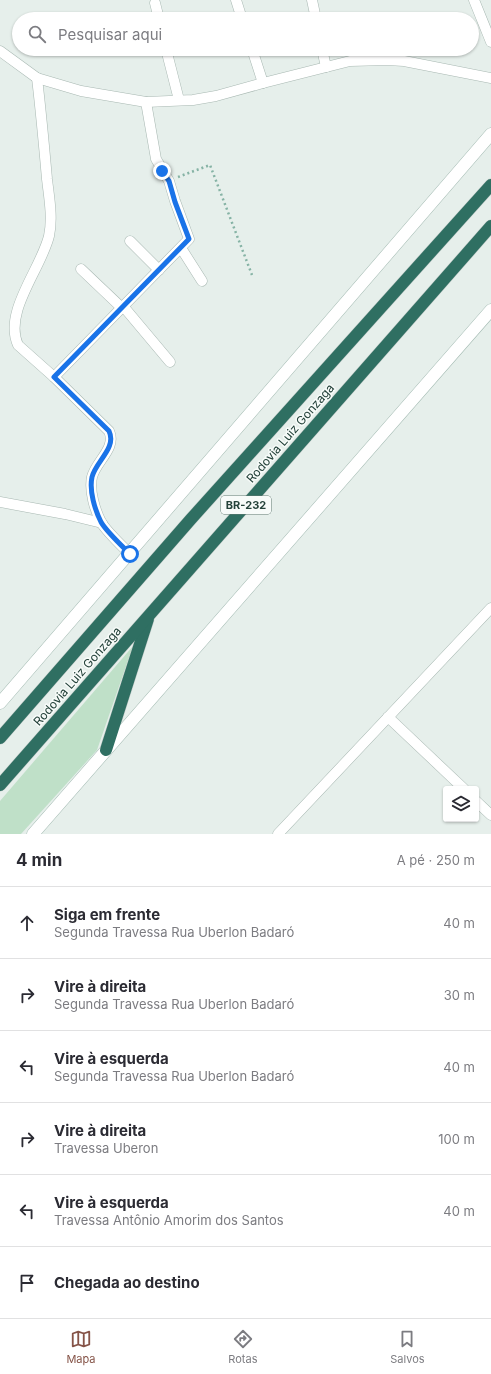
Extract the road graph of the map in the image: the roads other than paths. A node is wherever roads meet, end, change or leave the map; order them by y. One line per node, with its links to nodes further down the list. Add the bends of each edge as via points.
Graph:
1 (236, 0): 6 (street)
2 (312, 0): 7 (street)
3 (474, 0): 9 (street)
4 (155, 2): 5 (street)
5 (157, 12)
6 (240, 12)
7 (315, 12)
8 (479, 12): 10 (street)
9 (479, 12)
10 (491, 42)
11 (0, 51): 16 (street)
12 (168, 56): 19 (street)
13 (254, 56): 18 (street)
14 (324, 56): 15 (street)
15 (326, 67): 17 (street, via 350,62 387,60); 18 (street)
16 (38, 78): 20 (street, via 81,91); 32 (street, via 51,223 45,248 18,309 14,334 18,345)
17 (491, 78)
18 (263, 83): 19 (street, via 216,96)
19 (179, 100): 20 (street)
20 (146, 102): 25 (street, via 156,159 169,181 189,239)
21 (491, 134): 35 (street)
22 (491, 185): 40 (highway, Rodovia Luiz Gonzaga / BR-232, via 191,519)
23 (491, 226): 37 (highway, Rodovia Luiz Gonzaga / BR-232)
24 (130, 241): 27 (street)
25 (181, 248): 27 (street); 28 (street)
26 (81, 269): 29 (street)
27 (159, 270): 29 (street)
28 (202, 281)
29 (122, 307): 31 (street); 32 (street)
30 (490, 313): 43 (street)
31 (170, 362)
32 (54, 377): 34 (street, via 109,431 112,437 109,448 92,477 92,491)
33 (0, 502): 34 (street)
34 (102, 523): 35 (street)
35 (130, 554): 38 (street)
36 (491, 608): 39 (street)
37 (149, 615): 43 (highway); 44 (highway, Rodovia Luiz Gonzaga / BR-232)
38 (0, 703)
39 (388, 716): 45 (street); 49 (street)
40 (16, 720): 41 (highway); 42 (highway, Rodovia Luiz Gonzaga / BR-232)
41 (0, 730)
42 (0, 738)
43 (106, 750): 48 (street)
44 (0, 785)
45 (461, 786)
46 (479, 804): 47 (street)
47 (491, 815)
48 (33, 834)
49 (278, 834)

